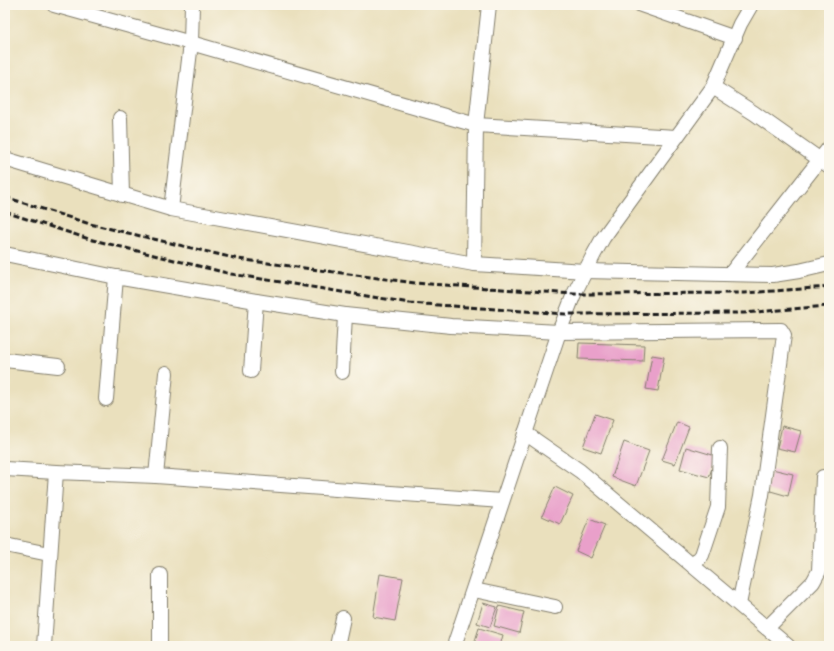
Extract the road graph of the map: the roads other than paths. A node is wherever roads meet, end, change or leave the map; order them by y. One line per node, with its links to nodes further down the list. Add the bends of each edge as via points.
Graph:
1 (54, 5): 7 (street)
2 (192, 5): 7 (street)
3 (489, 5): 10 (street)
4 (640, 5): 6 (street)
5 (751, 5): 6 (street)
6 (735, 38): 8 (street)
7 (191, 42): 10 (street); 16 (street)
8 (713, 87): 11 (street); 14 (street)
9 (120, 118): 15 (street)
10 (476, 125): 11 (street); 18 (street)
11 (676, 137): 20 (street, via 603,238)
12 (829, 148): 14 (street)
13 (5, 159): 15 (street)
14 (824, 163): 21 (street)
15 (122, 195): 16 (street)
16 (171, 209): 18 (street)
17 (5, 257): 22 (street)
18 (474, 264): 20 (street)
19 (829, 264): 21 (street, via 785,274)
20 (585, 271): 21 (street); 25 (street)
21 (731, 273)
22 (116, 277): 23 (street); 31 (street)
23 (256, 301): 24 (street); 28 (street)
24 (345, 315): 25 (street, via 451,326); 29 (street)
25 (559, 332): 32 (street); 44 (street, via 778,328 783,332 762,495)
26 (5, 360): 27 (street)
27 (58, 366)
28 (250, 371)
29 (342, 372)
30 (166, 373): 36 (street)
31 (106, 399)
32 (525, 433): 38 (street); 41 (street, via 580,471)
33 (720, 448): 41 (street, via 718,507 702,555)
34 (5, 469): 35 (street)
35 (56, 472): 36 (street); 40 (street)
36 (156, 476): 38 (street)
37 (823, 477): 47 (street, via 819,571 813,582)
38 (502, 501): 43 (street)
39 (5, 545): 40 (street)
40 (49, 554): 48 (street)
41 (693, 566): 44 (street)
42 (160, 575): 49 (street)
43 (474, 590): 45 (street); 51 (street)
44 (739, 604): 47 (street)
45 (555, 607)
46 (343, 618): 50 (street)
47 (767, 628): 52 (street)
48 (44, 646)
49 (160, 646)
50 (337, 646)
51 (454, 646)
52 (788, 646)

